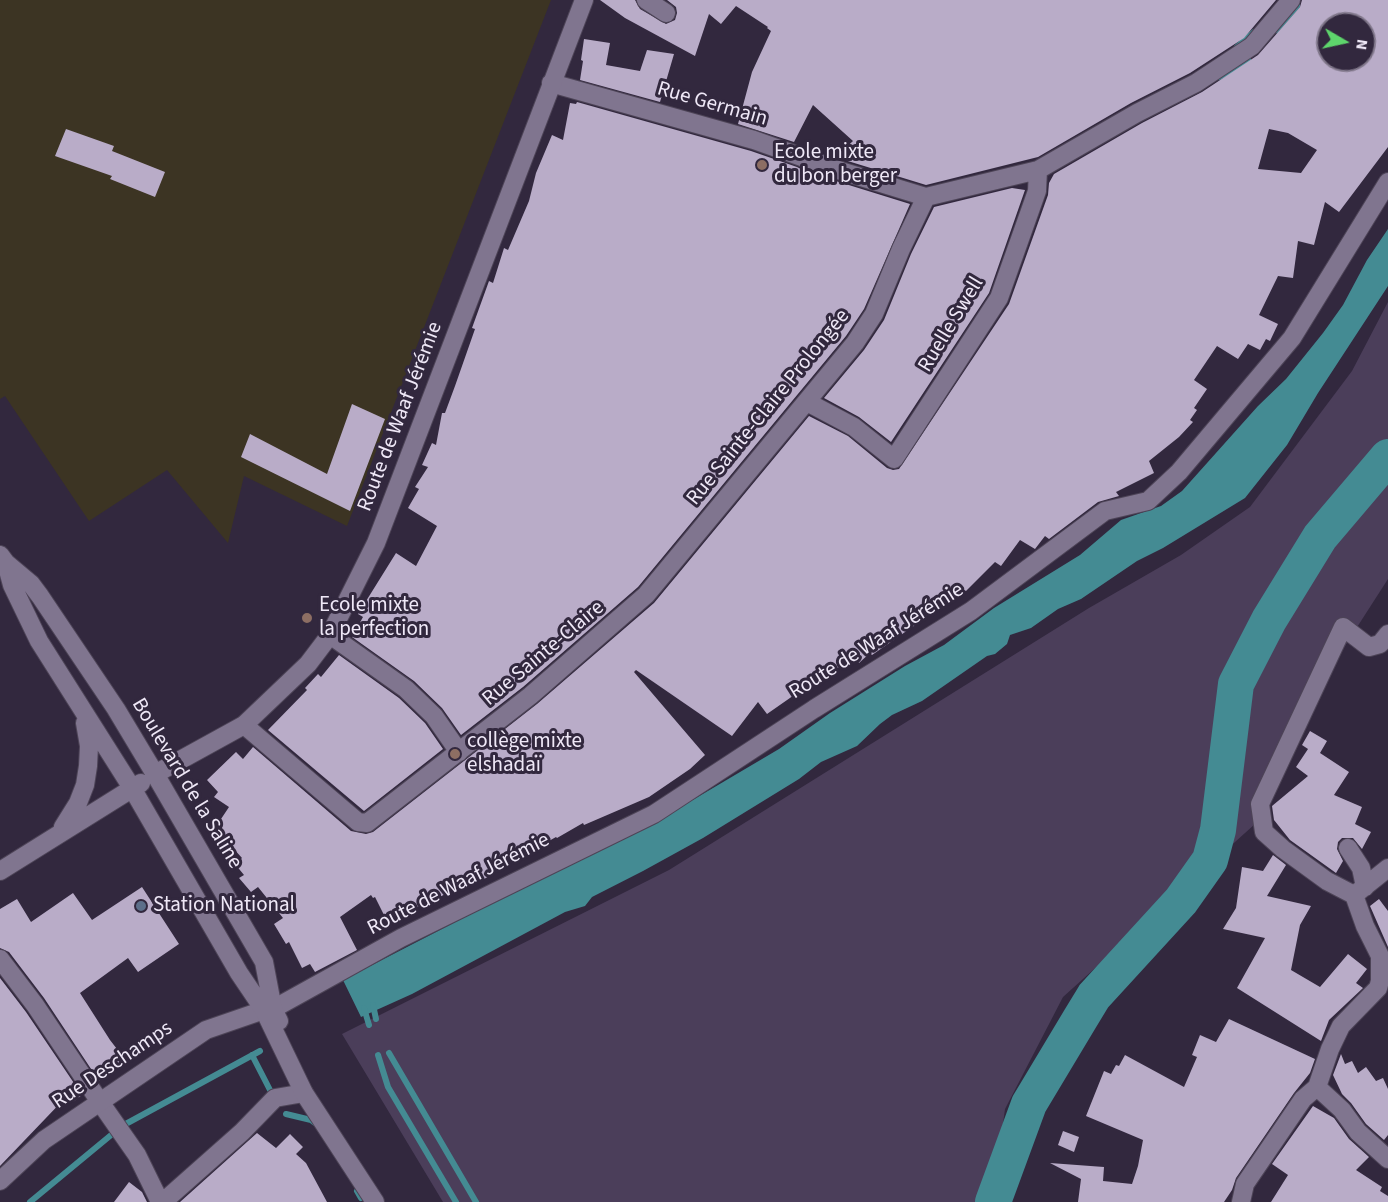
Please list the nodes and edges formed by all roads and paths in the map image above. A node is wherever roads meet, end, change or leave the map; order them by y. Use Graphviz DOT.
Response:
graph roads {
  1 [pos="584,0"];
  2 [pos="646,0"];
  3 [pos="1291,0"];
  4 [pos="666,13"];
  5 [pos="551,83"];
  6 [pos="1038,170"];
  7 [pos="1388,182"];
  8 [pos="926,197"];
  9 [pos="807,402"];
  10 [pos="3,559"];
  11 [pos="646,595"];
  12 [pos="1388,634"];
  13 [pos="330,635"];
  14 [pos="80,708"];
  15 [pos="244,725"];
  16 [pos="459,752"];
  17 [pos="155,774"];
  18 [pos="132,788"];
  19 [pos="56,835"];
  20 [pos="1348,848"];
  21 [pos="1388,868"];
  22 [pos="0,871"];
  23 [pos="1360,891"];
  24 [pos="0,958"];
  25 [pos="1384,980"];
  26 [pos="269,1010"];
  27 [pos="1317,1087"];
  28 [pos="304,1093"];
  29 [pos="100,1102"];
  30 [pos="1388,1159"];
  31 [pos="0,1181"];
  32 [pos="161,1202"];
  33 [pos="375,1202"];
  34 [pos="386,1202"];
  35 [pos="1241,1202"];
  1 -- 5 [label="street, Route de Waaf Jérémie"];
  2 -- 4 [label="street"];
  3 -- 6 [label="street"];
  5 -- 8 [label="street, Rue Germain"];
  5 -- 13 [label="street, Route de Waaf Jérémie"];
  6 -- 8 [label="street"];
  6 -- 9 [label="street, Ruelle Swell"];
  7 -- 26 [label="street, Route de Waaf Jérémie"];
  8 -- 9 [label="street, Rue Sainte-Claire Prolongée"];
  9 -- 11 [label="street, Rue Sainte-Claire Prolongée"];
  10 -- 14 [label="street, Boulevard de la Saline"];
  10 -- 17 [label="street, Boulevard de la Saline"];
  11 -- 16 [label="street, Rue Sainte-Claire"];
  12 -- 23 [label="street"];
  13 -- 15 [label="street, Route de Waaf Jérémie"];
  13 -- 16 [label="street"];
  14 -- 18 [label="street, Boulevard de la Saline"];
  14 -- 19 [label="street"];
  15 -- 16 [label="street, Rue Sainte-Claire"];
  15 -- 17 [label="street, Route de Waaf Jérémie"];
  17 -- 18 [label="street, Route de Waaf Jérémie"];
  17 -- 26 [label="street, Boulevard de la Saline"];
  18 -- 19 [label="street, Route de Waaf Jérémie"];
  18 -- 26 [label="street, Boulevard de la Saline"];
  19 -- 22 [label="street, Route de Waaf Jérémie"];
  20 -- 23 [label="street"];
  21 -- 23 [label="street"];
  23 -- 25 [label="street"];
  24 -- 29 [label="street"];
  25 -- 27 [label="street"];
  26 -- 28 [label="street, Boulevard de la Saline"];
  26 -- 29 [label="street, Rue Deschamps"];
  26 -- 34 [label="street, Boulevard de la Saline"];
  27 -- 30 [label="street"];
  27 -- 35 [label="street"];
  28 -- 32 [label="street"];
  28 -- 33 [label="street, Boulevard de la Saline"];
  29 -- 31 [label="street, Rue Deschamps"];
  29 -- 32 [label="street"];
}
